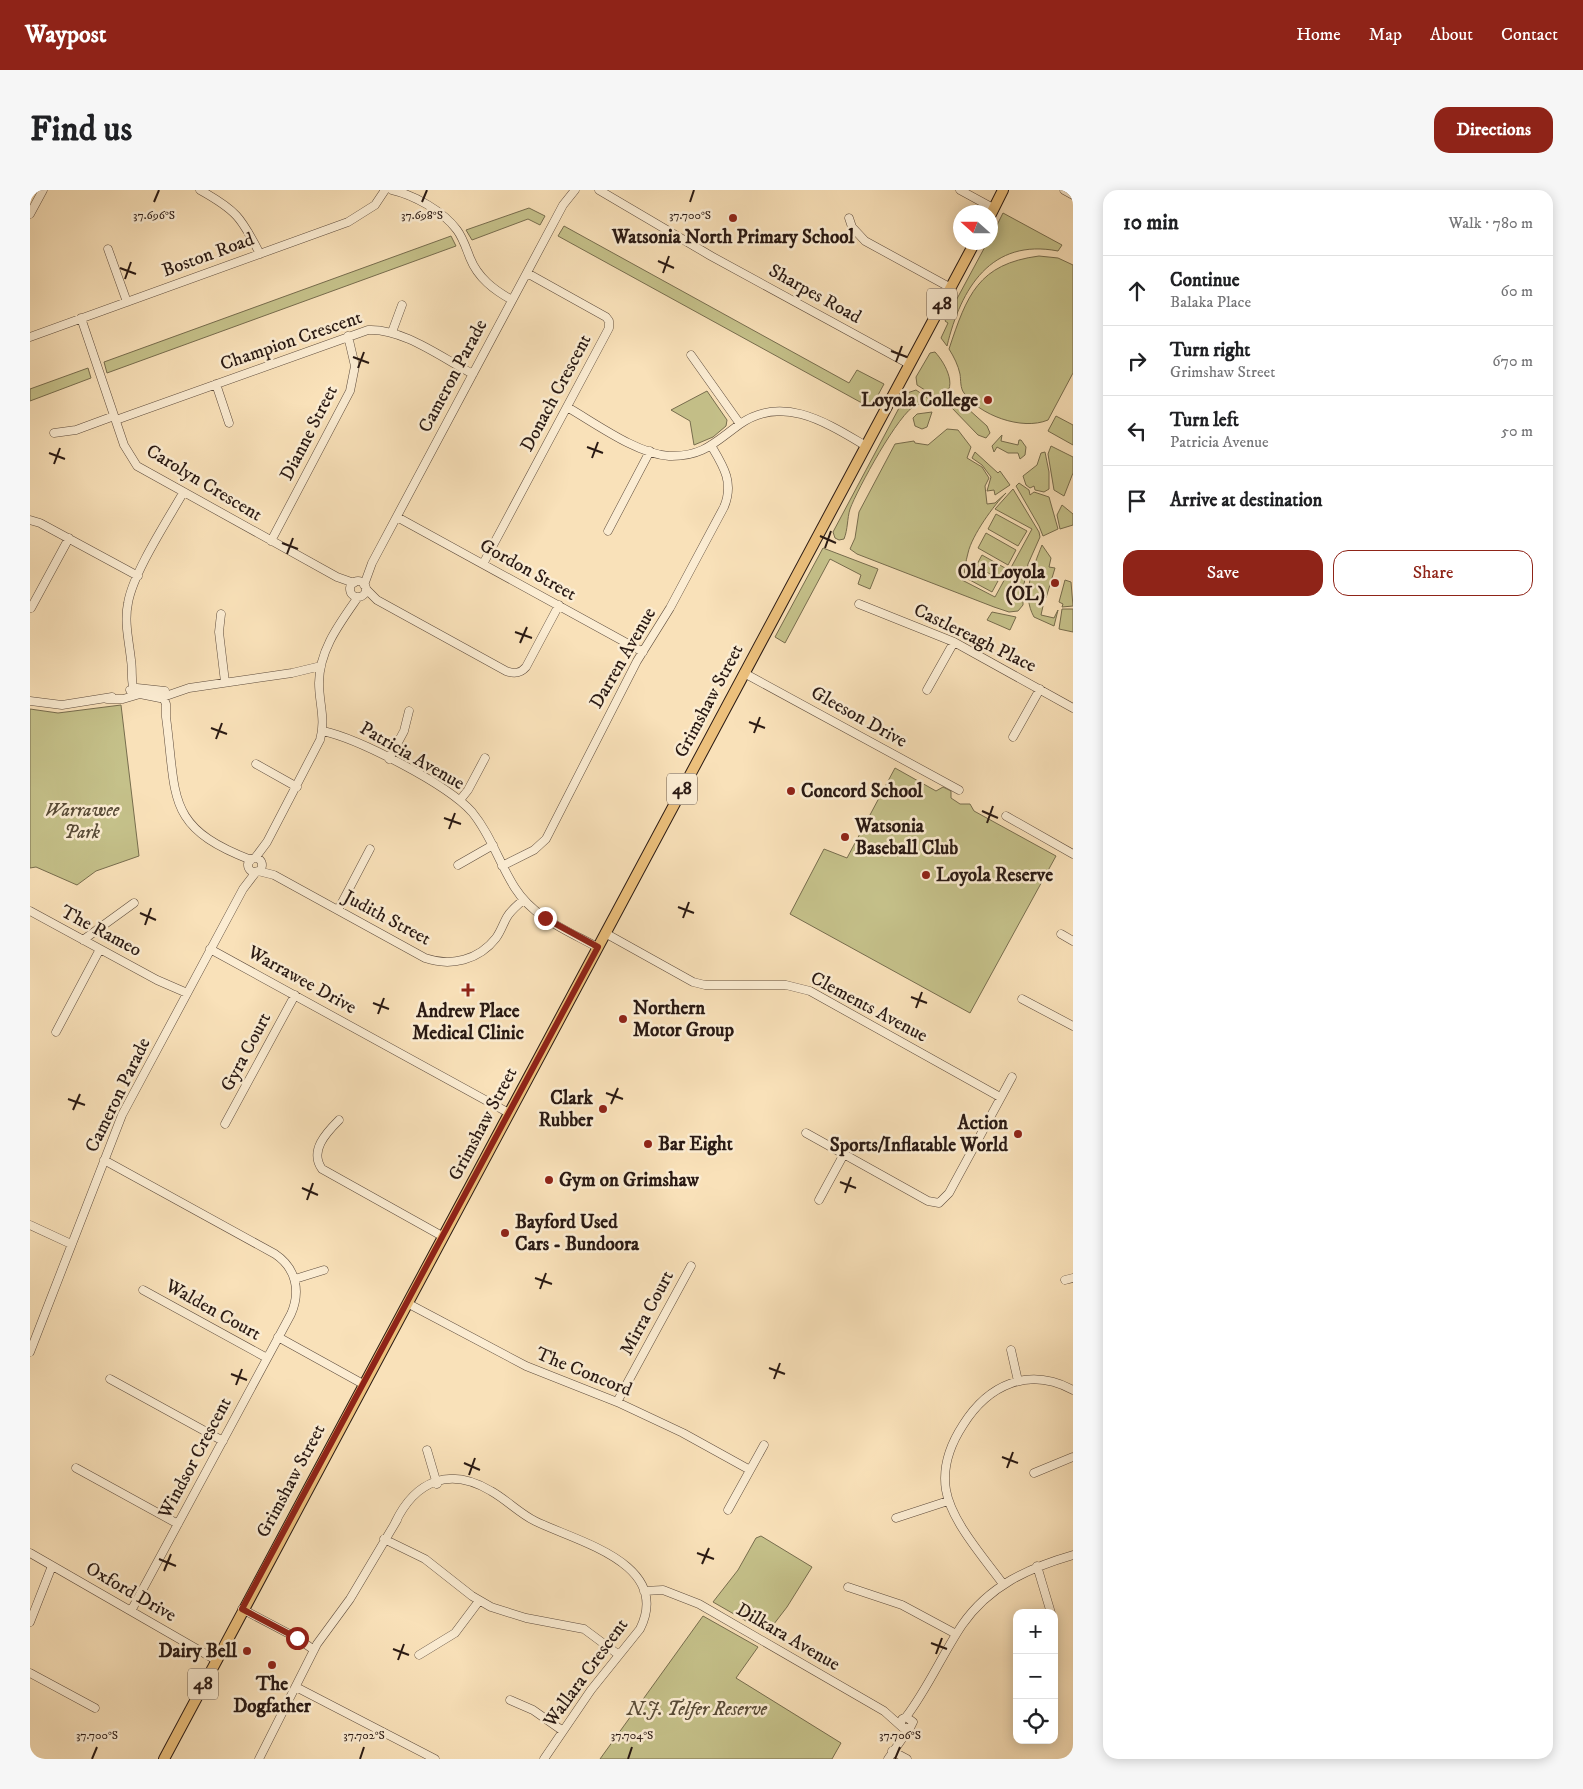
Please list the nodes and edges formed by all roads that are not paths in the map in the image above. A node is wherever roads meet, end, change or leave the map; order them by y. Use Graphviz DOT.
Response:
graph roads {
  1 [pos="43,190"];
  2 [pos="200,190"];
  3 [pos="380,190"];
  4 [pos="387,190"];
  5 [pos="568,190"];
  6 [pos="575,190"];
  7 [pos="960,190"];
  8 [pos="1003,190"];
  9 [pos="1064,190"];
  10 [pos="599,191"];
  11 [pos="404,192"];
  12 [pos="1073,195"];
  13 [pos="563,205"];
  14 [pos="983,205"];
  15 [pos="995,205"];
  16 [pos="32,206"];
  17 [pos="367,210"];
  18 [pos="849,218"];
  19 [pos="108,249"];
  20 [pos="971,250"];
  21 [pos="257,255"];
  22 [pos="527,273"];
  23 [pos="950,288"];
  24 [pos="514,298"];
  25 [pos="127,302"];
  26 [pos="402,305"];
  27 [pos="79,319"];
  28 [pos="392,332"];
  29 [pos="348,336"];
  30 [pos="30,337"];
  31 [pos="691,355"];
  32 [pos="909,364"];
  33 [pos="473,374"];
  34 [pos="216,384"];
  35 [pos="567,407"];
  36 [pos="115,418"];
  37 [pos="229,422"];
  38 [pos="740,424"];
  39 [pos="54,433"];
  40 [pos="712,446"];
  41 [pos="866,446"];
  42 [pos="650,451"];
  43 [pos="183,493"];
  44 [pos="397,517"];
  45 [pos="30,520"];
  46 [pos="608,531"];
  47 [pos="69,538"];
  48 [pos="271,541"];
  49 [pos="483,564"];
  50 [pos="138,576"];
  51 [pos="358,589"];
  52 [pos="859,604"];
  53 [pos="559,605"];
  54 [pos="30,608"];
  55 [pos="222,614"];
  56 [pos="954,642"];
  57 [pos="643,652"];
  58 [pos="321,666"];
  59 [pos="292,673"];
  60 [pos="744,673"];
  61 [pos="320,675"];
  62 [pos="225,682"];
  63 [pos="1040,689"];
  64 [pos="135,690"];
  65 [pos="928,690"];
  66 [pos="162,696"];
  67 [pos="30,701"];
  68 [pos="1073,708"];
  69 [pos="409,711"];
  70 [pos="323,731"];
  71 [pos="1013,737"];
  72 [pos="485,758"];
  73 [pos="389,759"];
  74 [pos="256,764"];
  75 [pos="297,786"];
  76 [pos="958,790"];
  77 [pos="460,800"];
  78 [pos="1006,816"];
  79 [pos="493,845"];
  80 [pos="370,849"];
  81 [pos="1072,852"];
  82 [pos="255,865"];
  83 [pos="458,865"];
  84 [pos="502,866"];
  85 [pos="523,900"];
  86 [pos="134,903"];
  87 [pos="338,910"];
  88 [pos="30,911"];
  89 [pos="605,933"];
  90 [pos="1061,934"];
  91 [pos="83,940"];
  92 [pos="1073,940"];
  93 [pos="598,947"];
  94 [pos="100,949"];
  95 [pos="210,949"];
  96 [pos="186,995"];
  97 [pos="295,995"];
  98 [pos="1022,999"];
  99 [pos="1073,1026"];
  100 [pos="56,1032"];
  101 [pos="1012,1078"];
  102 [pos="1000,1097"];
  103 [pos="509,1113"];
  104 [pos="339,1120"];
  105 [pos="225,1124"];
  106 [pos="806,1133"];
  107 [pos="844,1154"];
  108 [pos="104,1160"];
  109 [pos="819,1200"];
  110 [pos="30,1225"];
  111 [pos="442,1236"];
  112 [pos="72,1241"];
  113 [pos="691,1266"];
  114 [pos="324,1270"];
  115 [pos="295,1279"];
  116 [pos="143,1290"];
  117 [pos="407,1303"];
  118 [pos="278,1337"];
  119 [pos="1011,1350"];
  120 [pos="30,1352"];
  121 [pos="267,1358"];
  122 [pos="110,1379"];
  123 [pos="1018,1381"];
  124 [pos="363,1384"];
  125 [pos="1073,1390"];
  126 [pos="617,1402"];
  127 [pos="223,1441"];
  128 [pos="764,1445"];
  129 [pos="427,1450"];
  130 [pos="1073,1457"];
  131 [pos="76,1468"];
  132 [pos="750,1470"];
  133 [pos="1034,1473"];
  134 [pos="436,1483"];
  135 [pos="948,1501"];
  136 [pos="728,1510"];
  137 [pos="896,1518"];
  138 [pos="178,1524"];
  139 [pos="384,1539"];
  140 [pos="30,1554"];
  141 [pos="1073,1555"];
  142 [pos="52,1566"];
  143 [pos="1037,1566"];
  144 [pos="1003,1584"];
  145 [pos="848,1587"];
  146 [pos="645,1594"];
  147 [pos="479,1601"];
  148 [pos="242,1609"];
  149 [pos="1050,1609"];
  150 [pos="131,1611"];
  151 [pos="30,1622"];
  152 [pos="956,1634"];
  153 [pos="316,1647"];
  154 [pos="619,1655"];
  155 [pos="420,1656"];
  156 [pos="216,1660"];
  157 [pos="30,1673"];
  158 [pos="296,1687"];
  159 [pos="510,1700"];
  160 [pos="95,1708"];
  161 [pos="906,1722"];
  162 [pos="563,1730"];
  163 [pos="892,1751"];
  164 [pos="164,1759"];
  165 [pos="259,1759"];
  166 [pos="435,1759"];
  167 [pos="544,1759"];
  168 [pos="888,1759"];
  169 [pos="907,1759"];
  1 -- 16 [label="street"];
  2 -- 21 [label="street"];
  3 -- 17 [label="street, Boston Road"];
  4 -- 11 [label="street"];
  4 -- 17 [label="street, Boston Road"];
  5 -- 13 [label="street, Cameron Parade"];
  6 -- 13 [label="street, Cameron Parade"];
  7 -- 14 [label="street"];
  8 -- 15 [label="main road"];
  9 -- 12 [label="street"];
  10 -- 32 [label="street, Sharpes Road"];
  11 -- 24 [label="street"];
  13 -- 22 [label="street, Cameron Parade"];
  17 -- 21 [label="street, Boston Road"];
  18 -- 23 [label="street"];
  19 -- 25 [label="street"];
  20 -- 23 [label="main road, Grimshaw Street / 48"];
  21 -- 25 [label="street, Boston Road"];
  22 -- 24 [label="street, Cameron Parade"];
  22 -- 35 [label="street, Donach Crescent"];
  23 -- 32 [label="main road, Grimshaw Street / 48"];
  24 -- 33 [label="street, Cameron Parade"];
  25 -- 27 [label="street, Boston Road"];
  26 -- 28 [label="street"];
  27 -- 30 [label="street, Boston Road"];
  27 -- 36 [label="street, Carolyn Crescent"];
  28 -- 29 [label="street, Champion Crescent"];
  28 -- 33 [label="street, Champion Crescent"];
  29 -- 34 [label="street, Champion Crescent"];
  29 -- 48 [label="street, Dianne Street"];
  31 -- 38 [label="street"];
  32 -- 41 [label="main road, Grimshaw Street / 48"];
  33 -- 44 [label="street, Cameron Parade"];
  34 -- 36 [label="street, Champion Crescent"];
  34 -- 37 [label="street"];
  35 -- 42 [label="street"];
  35 -- 49 [label="street, Donach Crescent"];
  36 -- 39 [label="street, Champion Crescent"];
  36 -- 43 [label="street, Carolyn Crescent"];
  38 -- 40 [label="street"];
  38 -- 41 [label="street"];
  40 -- 42 [label="street"];
  40 -- 57 [label="street, Darren Avenue"];
  41 -- 60 [label="main road, Grimshaw Street / 48"];
  42 -- 46 [label="street"];
  43 -- 48 [label="street, Carolyn Crescent"];
  43 -- 50 [label="street"];
  44 -- 49 [label="street, Gordon Street"];
  44 -- 51 [label="street, Cameron Parade"];
  45 -- 47 [label="street"];
  47 -- 50 [label="street"];
  47 -- 54 [label="street"];
  48 -- 51 [label="street, Carolyn Crescent"];
  49 -- 53 [label="street, Gordon Street"];
  50 -- 64 [label="street"];
  51 -- 53 [label="street"];
  51 -- 58 [label="street, Cameron Parade"];
  52 -- 56 [label="street, Castlereagh Place"];
  53 -- 57 [label="street, Gordon Street"];
  55 -- 62 [label="street"];
  56 -- 63 [label="street, Castlereagh Place"];
  56 -- 65 [label="street"];
  57 -- 84 [label="street, Darren Avenue"];
  58 -- 59 [label="street"];
  58 -- 61 [label="street, Cameron Parade"];
  59 -- 61 [label="street"];
  59 -- 62 [label="street"];
  60 -- 76 [label="street, Gleeson Drive"];
  60 -- 89 [label="main road, Grimshaw Street / 48"];
  61 -- 70 [label="street, Cameron Parade"];
  62 -- 66 [label="street"];
  63 -- 68 [label="street, Castlereagh Place"];
  63 -- 71 [label="street"];
  64 -- 66 [label="street"];
  64 -- 67 [label="street"];
  66 -- 82 [label="street, Judith Street"];
  69 -- 73 [label="street"];
  70 -- 73 [label="street, Patricia Avenue"];
  70 -- 75 [label="street, Cameron Parade"];
  72 -- 77 [label="street"];
  73 -- 77 [label="street, Patricia Avenue"];
  74 -- 75 [label="street"];
  75 -- 82 [label="street, Cameron Parade"];
  77 -- 79 [label="street, Patricia Avenue"];
  78 -- 81 [label="street"];
  79 -- 83 [label="street"];
  79 -- 84 [label="street, Patricia Avenue"];
  80 -- 87 [label="street"];
  82 -- 87 [label="street, Judith Street"];
  82 -- 95 [label="street, Cameron Parade"];
  84 -- 85 [label="street, Patricia Avenue"];
  85 -- 87 [label="street, Judith Street"];
  85 -- 93 [label="street, Patricia Avenue"];
  86 -- 91 [label="street"];
  88 -- 91 [label="street, The Rameo"];
  89 -- 93 [label="main road, Grimshaw Street / 48"];
  89 -- 102 [label="street, Clements Avenue"];
  90 -- 92 [label="street"];
  91 -- 94 [label="street, The Rameo"];
  93 -- 103 [label="main road, Grimshaw Street / 48"];
  94 -- 96 [label="street, The Rameo"];
  94 -- 100 [label="street"];
  95 -- 96 [label="street, Cameron Parade"];
  95 -- 97 [label="street, Warrawee Drive"];
  96 -- 108 [label="street, Cameron Parade"];
  97 -- 103 [label="street, Warrawee Drive"];
  97 -- 105 [label="street, Gyra Court"];
  98 -- 99 [label="street"];
  101 -- 102 [label="street"];
  102 -- 107 [label="street"];
  103 -- 111 [label="main road, Grimshaw Street / 48"];
  104 -- 111 [label="street"];
  106 -- 107 [label="street"];
  107 -- 109 [label="street"];
  108 -- 112 [label="street, Cameron Parade"];
  108 -- 115 [label="street"];
  110 -- 112 [label="street"];
  111 -- 117 [label="main road, Grimshaw Street / 48"];
  112 -- 120 [label="street, Cameron Parade"];
  113 -- 126 [label="street, Mirra Court"];
  114 -- 115 [label="street"];
  115 -- 118 [label="street, Windsor Crescent"];
  116 -- 121 [label="street, Walden Court"];
  117 -- 124 [label="main road, Grimshaw Street / 48"];
  117 -- 126 [label="street, The Concord"];
  118 -- 121 [label="street, Windsor Crescent"];
  118 -- 124 [label="street"];
  119 -- 123 [label="street"];
  121 -- 127 [label="street, Windsor Crescent"];
  122 -- 127 [label="street"];
  123 -- 125 [label="street"];
  123 -- 135 [label="street"];
  124 -- 148 [label="main road, Grimshaw Street / 48"];
  126 -- 132 [label="street, The Concord"];
  127 -- 138 [label="street, Windsor Crescent"];
  128 -- 132 [label="street"];
  129 -- 134 [label="street"];
  130 -- 133 [label="street"];
  131 -- 138 [label="street"];
  132 -- 136 [label="street"];
  134 -- 139 [label="street"];
  134 -- 146 [label="street"];
  135 -- 137 [label="street"];
  135 -- 144 [label="street"];
  138 -- 150 [label="street, Windsor Crescent"];
  139 -- 147 [label="street"];
  139 -- 153 [label="street"];
  140 -- 142 [label="street, Oxford Drive"];
  141 -- 143 [label="street"];
  142 -- 150 [label="street, Oxford Drive"];
  142 -- 151 [label="street"];
  143 -- 144 [label="street"];
  143 -- 149 [label="street"];
  144 -- 152 [label="street"];
  145 -- 152 [label="street"];
  146 -- 154 [label="street, Wallara Crescent"];
  146 -- 161 [label="street, Dilkara Avenue"];
  147 -- 154 [label="street"];
  147 -- 155 [label="street"];
  148 -- 153 [label="street"];
  148 -- 156 [label="main road, Grimshaw Street / 48"];
  150 -- 156 [label="street, Oxford Drive"];
  152 -- 161 [label="street"];
  153 -- 158 [label="street"];
  154 -- 162 [label="street, Wallara Crescent"];
  156 -- 164 [label="main road, Grimshaw Street / 48"];
  157 -- 160 [label="street"];
  158 -- 165 [label="street"];
  158 -- 166 [label="street"];
  159 -- 162 [label="street"];
  161 -- 163 [label="street"];
  162 -- 167 [label="street, Wallara Crescent"];
  163 -- 168 [label="street"];
  163 -- 169 [label="street"];
}
